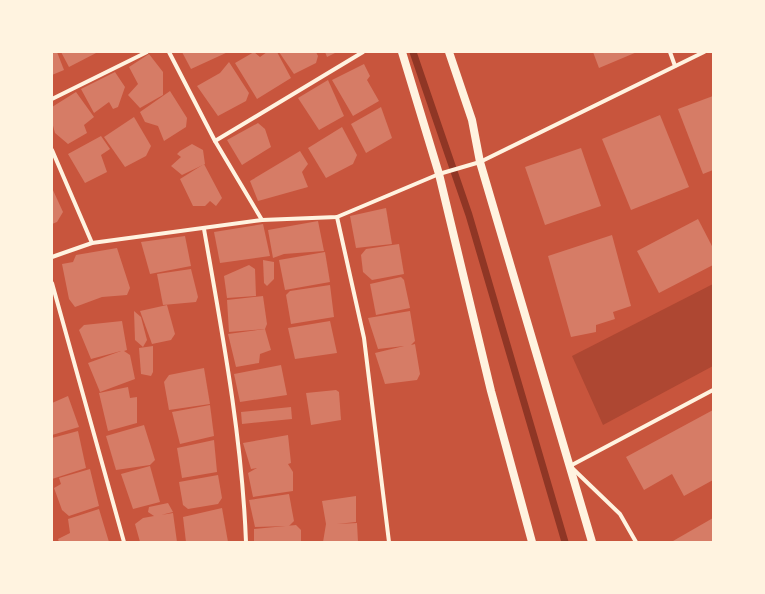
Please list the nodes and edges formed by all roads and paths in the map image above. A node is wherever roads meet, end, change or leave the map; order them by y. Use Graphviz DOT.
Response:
graph roads {
  1 [pos="147,52"];
  2 [pos="169,52"];
  3 [pos="363,52"];
  4 [pos="402,52"];
  5 [pos="449,52"];
  6 [pos="670,52"];
  7 [pos="704,52"];
  8 [pos="674,66"];
  9 [pos="52,99"];
  10 [pos="215,141"];
  11 [pos="52,150"];
  12 [pos="480,162"];
  13 [pos="439,174"];
  14 [pos="337,217"];
  15 [pos="262,220"];
  16 [pos="204,229"];
  17 [pos="92,243"];
  18 [pos="52,257"];
  19 [pos="52,283"];
  20 [pos="713,390"];
  21 [pos="570,466"];
  22 [pos="124,542"];
  23 [pos="246,542"];
  24 [pos="390,542"];
  25 [pos="532,542"];
  26 [pos="592,542"];
  27 [pos="636,542"];
  1 -- 9 [label="street"];
  2 -- 10 [label="street"];
  3 -- 10 [label="street"];
  4 -- 13 [label="main road"];
  5 -- 12 [label="main road"];
  6 -- 8 [label="street"];
  7 -- 8 [label="street"];
  8 -- 12 [label="street"];
  10 -- 15 [label="street"];
  11 -- 17 [label="street"];
  12 -- 13 [label="street"];
  12 -- 21 [label="main road"];
  13 -- 14 [label="street"];
  13 -- 25 [label="main road"];
  14 -- 15 [label="street"];
  14 -- 24 [label="street"];
  15 -- 16 [label="street"];
  16 -- 17 [label="street"];
  16 -- 23 [label="street"];
  17 -- 18 [label="street"];
  19 -- 22 [label="street"];
  20 -- 21 [label="street"];
  21 -- 26 [label="main road"];
  21 -- 27 [label="street"];
}
